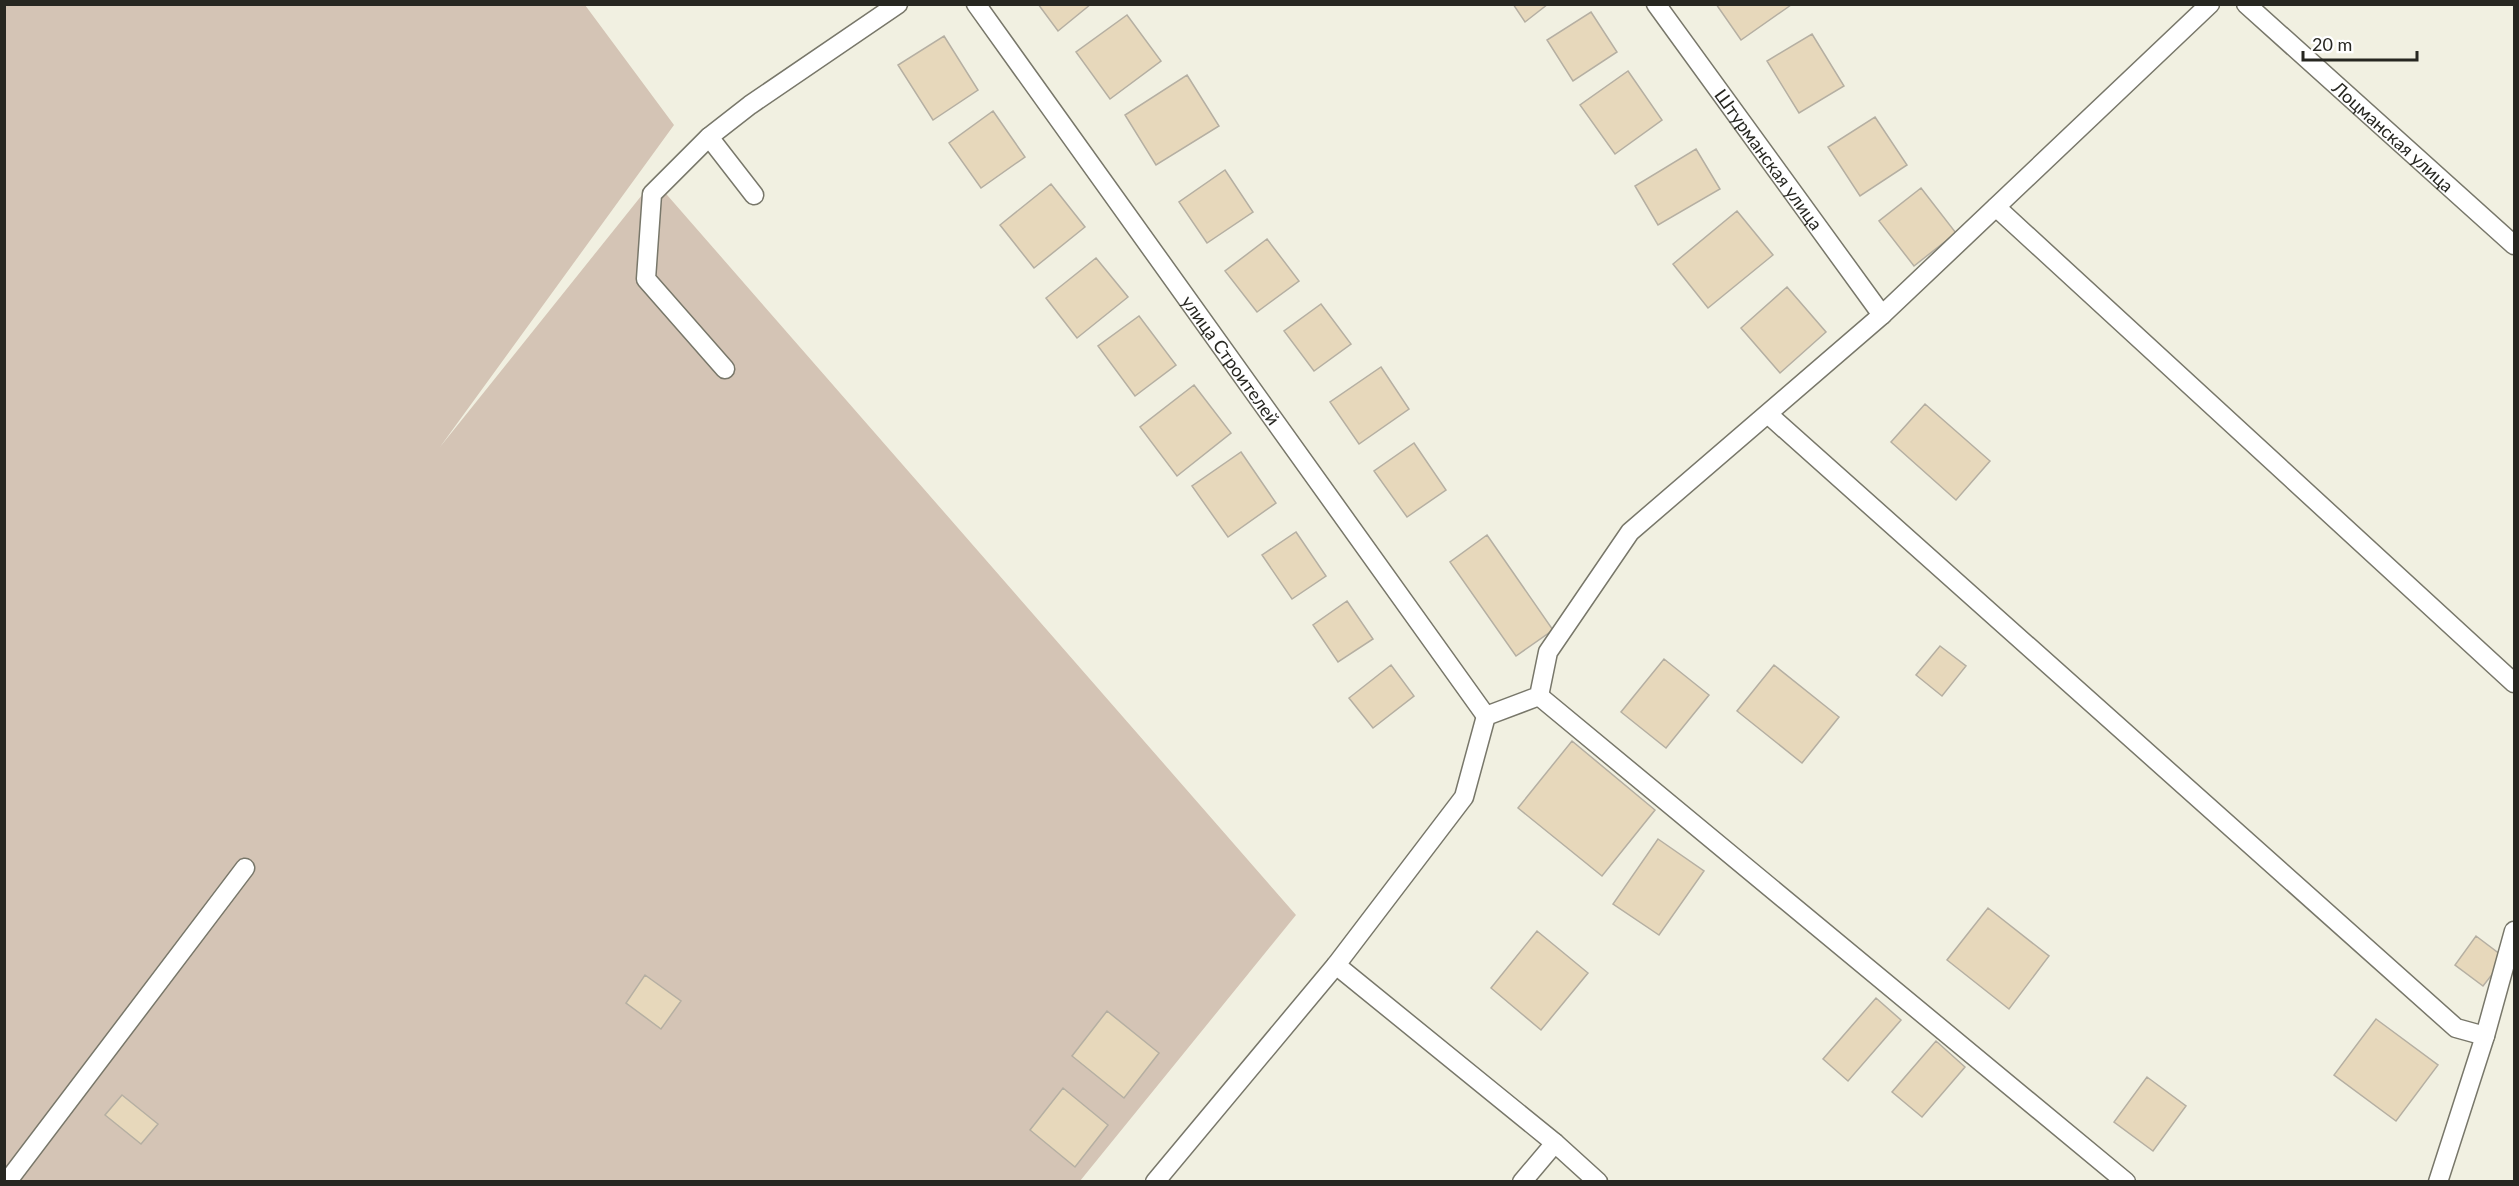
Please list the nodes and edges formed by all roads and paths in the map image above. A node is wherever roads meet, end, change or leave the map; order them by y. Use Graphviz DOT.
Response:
graph roads {
  1 [pos="898,4"];
  2 [pos="976,4"];
  3 [pos="1656,4"];
  4 [pos="2210,4"];
  5 [pos="2246,4"];
  6 [pos="709,137"];
  7 [pos="754,195"];
  8 [pos="1996,207"];
  9 [pos="2514,245"];
  10 [pos="1882,315"];
  11 [pos="725,369"];
  12 [pos="1769,415"];
  13 [pos="2514,683"];
  14 [pos="1539,696"];
  15 [pos="1486,716"];
  16 [pos="245,868"];
  17 [pos="2514,932"];
  18 [pos="1336,965"];
  19 [pos="2485,1036"];
  20 [pos="1555,1143"];
  21 [pos="7,1182"];
  22 [pos="1155,1182"];
  23 [pos="1522,1182"];
  24 [pos="1598,1182"];
  25 [pos="2126,1182"];
  26 [pos="2438,1182"];
  1 -- 6 [label="lane"];
  2 -- 15 [label="lane, улица Строителей"];
  3 -- 10 [label="lane, Штурманская улица"];
  4 -- 8 [label="lane"];
  5 -- 9 [label="lane, Лоцманская улица"];
  6 -- 7 [label="lane"];
  6 -- 11 [label="lane"];
  8 -- 10 [label="lane"];
  8 -- 13 [label="lane"];
  10 -- 12 [label="lane"];
  12 -- 14 [label="lane"];
  12 -- 19 [label="lane"];
  14 -- 15 [label="lane"];
  14 -- 25 [label="lane"];
  15 -- 18 [label="lane"];
  16 -- 21 [label="lane"];
  17 -- 19 [label="lane"];
  18 -- 20 [label="lane"];
  18 -- 22 [label="lane"];
  19 -- 26 [label="lane"];
  20 -- 23 [label="lane"];
  20 -- 24 [label="lane"];
}
